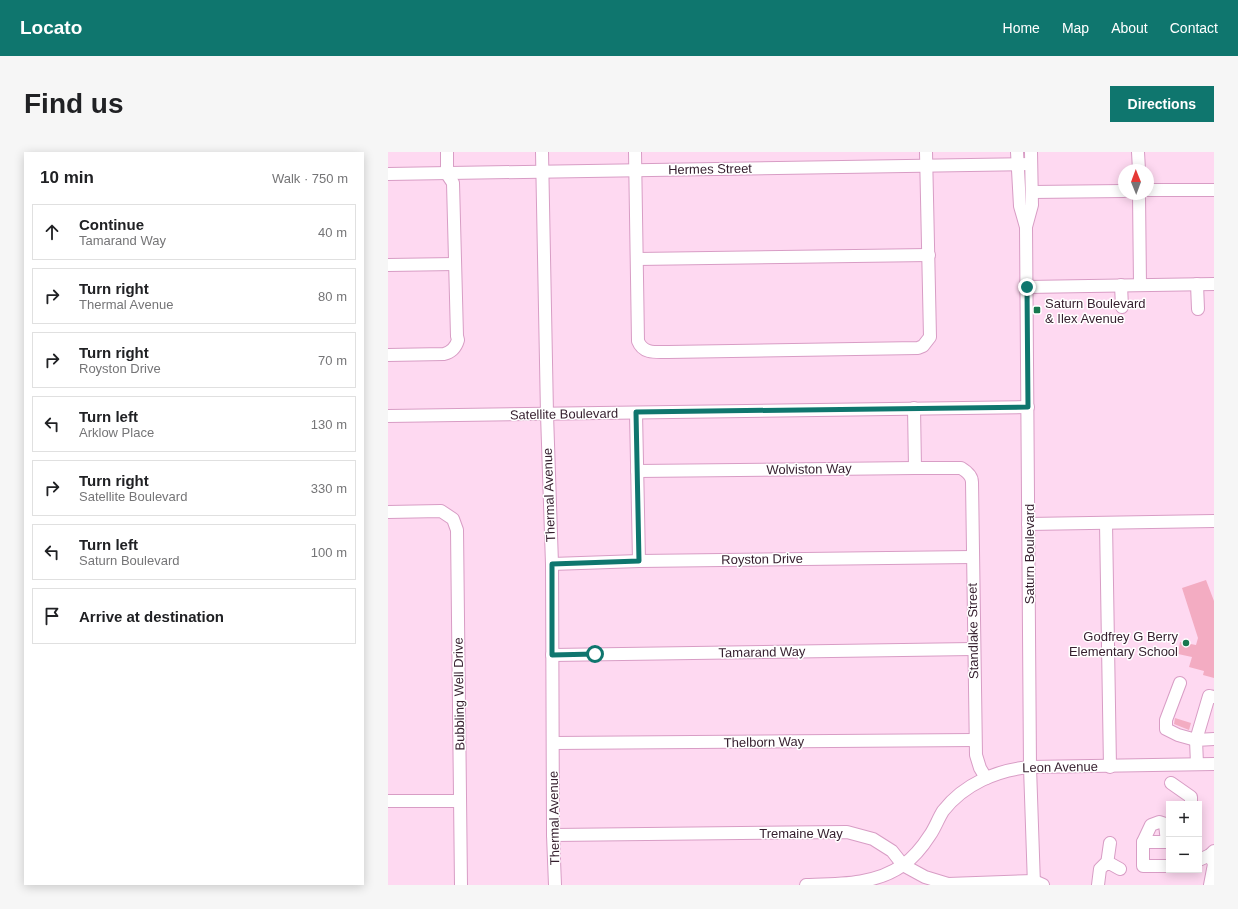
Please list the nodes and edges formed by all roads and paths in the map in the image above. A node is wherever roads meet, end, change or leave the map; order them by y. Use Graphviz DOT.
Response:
graph roads {
  1 [pos="446,152"];
  2 [pos="542,152"];
  3 [pos="635,152"];
  4 [pos="926,152"];
  5 [pos="1017,152"];
  6 [pos="1031,152"];
  7 [pos="1138,152"];
  8 [pos="1032,164"];
  9 [pos="1139,164"];
  10 [pos="926,165"];
  11 [pos="1018,165"];
  12 [pos="636,170"];
  13 [pos="543,172"];
  14 [pos="388,174"];
  15 [pos="447,174"];
  16 [pos="1154,190"];
  17 [pos="1214,190"];
  18 [pos="1118,191"];
  19 [pos="1032,192"];
  20 [pos="1139,200"];
  21 [pos="1026,226"];
  22 [pos="928,255"];
  23 [pos="637,259"];
  24 [pos="455,264"];
  25 [pos="388,265"];
  26 [pos="1197,284"];
  27 [pos="1214,284"];
  28 [pos="1122,285"];
  29 [pos="1140,285"];
  30 [pos="1027,287"];
  31 [pos="1122,307"];
  32 [pos="1198,309"];
  33 [pos="388,355"];
  34 [pos="1028,407"];
  35 [pos="914,408"];
  36 [pos="636,412"];
  37 [pos="546,414"];
  38 [pos="388,416"];
  39 [pos="915,468"];
  40 [pos="637,471"];
  41 [pos="972,482"];
  42 [pos="388,512"];
  43 [pos="1214,522"];
  44 [pos="1106,523"];
  45 [pos="1028,524"];
  46 [pos="972,556"];
  47 [pos="639,561"];
  48 [pos="552,564"];
  49 [pos="973,649"];
  50 [pos="552,655"];
  51 [pos="1180,683"];
  52 [pos="1214,697"];
  53 [pos="1214,739"];
  54 [pos="975,740"];
  55 [pos="1196,740"];
  56 [pos="553,743"];
  57 [pos="1197,764"];
  58 [pos="1214,764"];
  59 [pos="1030,767"];
  60 [pos="1110,767"];
  61 [pos="986,778"];
  62 [pos="1171,783"];
  63 [pos="388,801"];
  64 [pos="460,801"];
  65 [pos="1192,801"];
  66 [pos="553,835"];
  67 [pos="1167,837"];
  68 [pos="1143,842"];
  69 [pos="1166,842"];
  70 [pos="1110,843"];
  71 [pos="1208,856"];
  72 [pos="1107,864"];
  73 [pos="903,865"];
  74 [pos="1166,866"];
  75 [pos="1120,869"];
  76 [pos="1037,884"];
  77 [pos="461,885"];
  78 [pos="555,885"];
  79 [pos="806,885"];
  80 [pos="1098,885"];
  81 [pos="1210,885"];
  1 -- 15 [label="street"];
  2 -- 13 [label="street, Thermal Avenue"];
  3 -- 12 [label="street"];
  4 -- 10 [label="street"];
  5 -- 11 [label="street, Saturn Boulevard"];
  6 -- 8 [label="street, Saturn Boulevard"];
  7 -- 9 [label="street"];
  8 -- 11 [label="street, Hermes Street"];
  8 -- 19 [label="street, Saturn Boulevard"];
  10 -- 11 [label="street, Hermes Street"];
  10 -- 12 [label="street, Hermes Street"];
  10 -- 22 [label="street"];
  11 -- 21 [label="street, Saturn Boulevard"];
  12 -- 13 [label="street, Hermes Street"];
  12 -- 23 [label="street"];
  13 -- 15 [label="street, Hermes Street"];
  13 -- 37 [label="street, Thermal Avenue"];
  14 -- 15 [label="street, Hermes Street"];
  15 -- 24 [label="street"];
  16 -- 17 [label="street"];
  18 -- 19 [label="street"];
  19 -- 21 [label="street, Saturn Boulevard"];
  20 -- 29 [label="street"];
  21 -- 30 [label="street, Saturn Boulevard"];
  22 -- 23 [label="street"];
  22 -- 23 [label="street"];
  24 -- 25 [label="street"];
  24 -- 33 [label="street"];
  26 -- 27 [label="street"];
  26 -- 29 [label="street"];
  26 -- 32 [label="street"];
  28 -- 29 [label="street"];
  28 -- 30 [label="street"];
  28 -- 31 [label="street"];
  30 -- 34 [label="street, Saturn Boulevard"];
  34 -- 35 [label="street, Satellite Boulevard"];
  34 -- 45 [label="street, Saturn Boulevard"];
  35 -- 36 [label="street, Satellite Boulevard"];
  35 -- 39 [label="street"];
  36 -- 37 [label="street, Satellite Boulevard"];
  36 -- 40 [label="street"];
  37 -- 38 [label="street, Satellite Boulevard"];
  37 -- 48 [label="street, Thermal Avenue"];
  39 -- 40 [label="street, Wolviston Way"];
  39 -- 41 [label="street, Wolviston Way"];
  40 -- 47 [label="street"];
  41 -- 46 [label="street, Standlake Street"];
  42 -- 64 [label="street, Bubbling Well Drive"];
  43 -- 44 [label="street"];
  44 -- 45 [label="street"];
  44 -- 60 [label="street"];
  45 -- 59 [label="street, Saturn Boulevard"];
  46 -- 47 [label="street, Royston Drive"];
  46 -- 49 [label="street, Standlake Street"];
  47 -- 48 [label="street, Royston Drive"];
  48 -- 50 [label="street, Thermal Avenue"];
  49 -- 50 [label="street, Tamarand Way"];
  49 -- 54 [label="street, Standlake Street"];
  50 -- 56 [label="street, Thermal Avenue"];
  51 -- 55 [label="street"];
  52 -- 55 [label="street"];
  53 -- 55 [label="street"];
  54 -- 56 [label="street, Thelborn Way"];
  54 -- 61 [label="street, Standlake Street"];
  55 -- 57 [label="street"];
  56 -- 66 [label="street, Thermal Avenue"];
  57 -- 58 [label="street, Leon Avenue"];
  57 -- 60 [label="street, Leon Avenue"];
  59 -- 60 [label="street, Leon Avenue"];
  59 -- 61 [label="street, Leon Avenue"];
  59 -- 76 [label="street, Saturn Boulevard"];
  61 -- 73 [label="street, Leon Avenue"];
  62 -- 65 [label="street"];
  63 -- 64 [label="street"];
  64 -- 77 [label="street, Bubbling Well Drive"];
  66 -- 73 [label="street, Tremaine Way"];
  66 -- 78 [label="street, Thermal Avenue"];
  67 -- 68 [label="street"];
  68 -- 69 [label="street"];
  68 -- 74 [label="street"];
  70 -- 72 [label="street"];
  71 -- 81 [label="street"];
  72 -- 75 [label="street"];
  72 -- 80 [label="street"];
  73 -- 76 [label="street, Tremaine Way"];
  73 -- 79 [label="street, Leon Avenue"];
}
